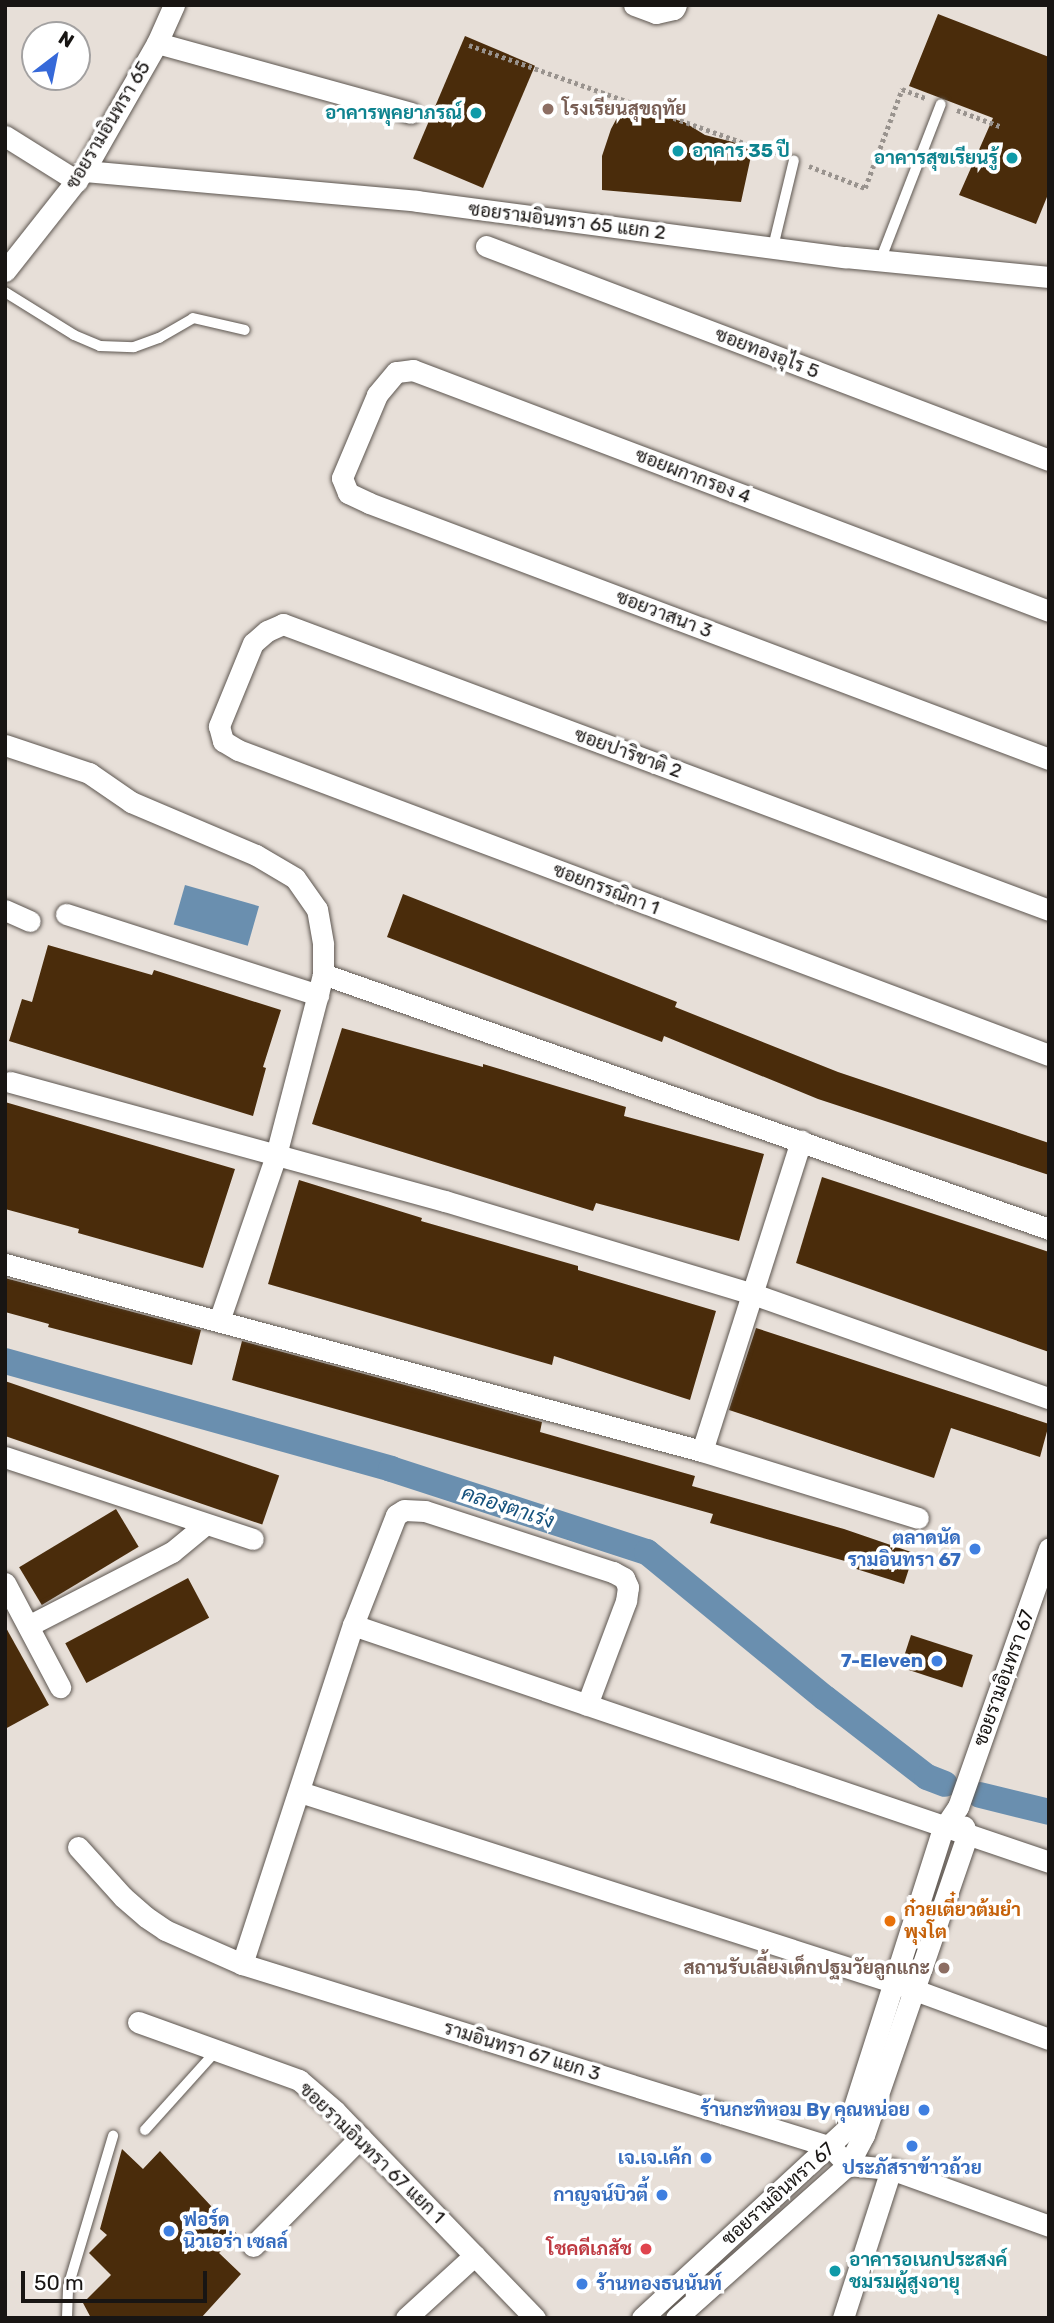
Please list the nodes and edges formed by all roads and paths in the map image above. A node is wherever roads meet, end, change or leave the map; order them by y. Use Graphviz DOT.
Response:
graph roads {
  1 [pos="174,5"];
  2 [pos="634,5"];
  3 [pos="676,5"];
  4 [pos="157,43"];
  5 [pos="469,45"];
  6 [pos="941,104"];
  7 [pos="411,113"];
  8 [pos="1002,127"];
  9 [pos="5,136"];
  10 [pos="794,160"];
  11 [pos="80,176"];
  12 [pos="486,246"];
  13 [pos="773,247"];
  14 [pos="880,261"];
  15 [pos="5,271"];
  16 [pos="1049,278"];
  17 [pos="5,292"];
  18 [pos="245,330"];
  19 [pos="363,425"];
  20 [pos="1049,460"];
  21 [pos="1049,611"];
  22 [pos="236,684"];
  23 [pos="5,744"];
  24 [pos="1049,759"];
  25 [pos="5,910"];
  26 [pos="1049,910"];
  27 [pos="66,914"];
  28 [pos="30,921"];
  29 [pos="320,984"];
  30 [pos="1049,1055"];
  31 [pos="10,1082"];
  32 [pos="801,1140"];
  33 [pos="276,1155"];
  34 [pos="1049,1229"];
  35 [pos="5,1264"];
  36 [pos="753,1294"];
  37 [pos="219,1321"];
  38 [pos="1049,1398"];
  39 [pos="702,1451"];
  40 [pos="5,1457"];
  41 [pos="918,1518"];
  42 [pos="206,1524"];
  43 [pos="253,1539"];
  44 [pos="1049,1549"];
  45 [pos="5,1583"];
  46 [pos="353,1625"];
  47 [pos="28,1626"];
  48 [pos="60,1687"];
  49 [pos="587,1705"];
  50 [pos="300,1792"];
  51 [pos="958,1807"];
  52 [pos="943,1829"];
  53 [pos="967,1836"];
  54 [pos="78,1847"];
  55 [pos="1049,1862"];
  56 [pos="242,1964"];
  57 [pos="902,1986"];
  58 [pos="138,2022"];
  59 [pos="1049,2039"];
  60 [pos="217,2050"];
  61 [pos="145,2130"];
  62 [pos="113,2136"];
  63 [pos="360,2137"];
  64 [pos="831,2147"];
  65 [pos="848,2165"];
  66 [pos="891,2169"];
  67 [pos="1049,2226"];
  68 [pos="253,2246"];
  69 [pos="475,2255"];
  70 [pos="67,2318"];
  71 [pos="406,2318"];
  72 [pos="535,2318"];
  73 [pos="642,2318"];
  74 [pos="676,2318"];
  75 [pos="843,2318"];
  1 -- 4 [label="street, ซอยรามอินทรา 65"];
  2 -- 3 [label="street"];
  4 -- 7 [label="street"];
  4 -- 11 [label="street, ซอยรามอินทรา 65"];
  5 -- 10 [label="path"];
  6 -- 8 [label="path"];
  6 -- 10 [label="path"];
  6 -- 14 [label="lane"];
  9 -- 11 [label="street"];
  10 -- 13 [label="lane"];
  11 -- 13 [label="street, ซอยรามอินทรา 65 แยก 2"];
  11 -- 15 [label="street, ซอยรามอินทรา 65"];
  12 -- 20 [label="street, ซอยทองอุไร 5"];
  13 -- 14 [label="street, ซอยรามอินทรา 65 แยก 2"];
  14 -- 16 [label="street, ซอยรามอินทรา 65 แยก 2"];
  17 -- 18 [label="lane"];
  19 -- 21 [label="street, ซอยผกากรอง 4"];
  19 -- 24 [label="street, ซอยวาสนา 3"];
  22 -- 26 [label="street, ซอยปาริชาติ 2"];
  22 -- 30 [label="street, ซอยกรรณิกา 1"];
  23 -- 29 [label="street"];
  25 -- 28 [label="street"];
  27 -- 29 [label="street"];
  29 -- 32 [label="street"];
  29 -- 33 [label="street"];
  31 -- 33 [label="street"];
  32 -- 34 [label="street"];
  32 -- 36 [label="street"];
  33 -- 36 [label="street"];
  33 -- 37 [label="street"];
  35 -- 37 [label="street"];
  36 -- 38 [label="street"];
  36 -- 39 [label="street"];
  37 -- 39 [label="street"];
  39 -- 41 [label="street"];
  40 -- 42 [label="street"];
  42 -- 43 [label="street"];
  42 -- 47 [label="street"];
  44 -- 51 [label="street, ซอยรามอินทรา 67"];
  45 -- 47 [label="street"];
  46 -- 49 [label="street"];
  46 -- 49 [label="street"];
  46 -- 50 [label="street"];
  47 -- 48 [label="street"];
  49 -- 52 [label="street"];
  50 -- 56 [label="street"];
  50 -- 57 [label="street"];
  51 -- 52 [label="street, ซอยรามอินทรา 67"];
  51 -- 53 [label="street"];
  52 -- 53 [label="street"];
  52 -- 57 [label="street, ซอยรามอินทรา 67"];
  53 -- 55 [label="street"];
  53 -- 57 [label="street, ซอยรามอินทรา 67"];
  54 -- 56 [label="street, รามอินทรา 67 แยก 3"];
  56 -- 64 [label="street, รามอินทรา 67 แยก 3"];
  57 -- 59 [label="street"];
  57 -- 64 [label="street, ซอยรามอินทรา 67"];
  57 -- 65 [label="street, ซอยรามอินทรา 67"];
  58 -- 60 [label="street, ซอยรามอินทรา 67 แยก 1"];
  60 -- 61 [label="lane"];
  60 -- 63 [label="street, ซอยรามอินทรา 67 แยก 1"];
  62 -- 70 [label="lane"];
  63 -- 68 [label="street"];
  63 -- 69 [label="street, ซอยรามอินทรา 67 แยก 1"];
  64 -- 65 [label="street, รามอินทรา 67 แยก 3"];
  64 -- 73 [label="street, ซอยรามอินทรา 67"];
  65 -- 66 [label="street"];
  65 -- 74 [label="street, ซอยรามอินทรา 67"];
  66 -- 67 [label="street"];
  66 -- 75 [label="street"];
  69 -- 71 [label="street"];
  69 -- 72 [label="street, ซอยรามอินทรา 67 แยก 1"];
}
